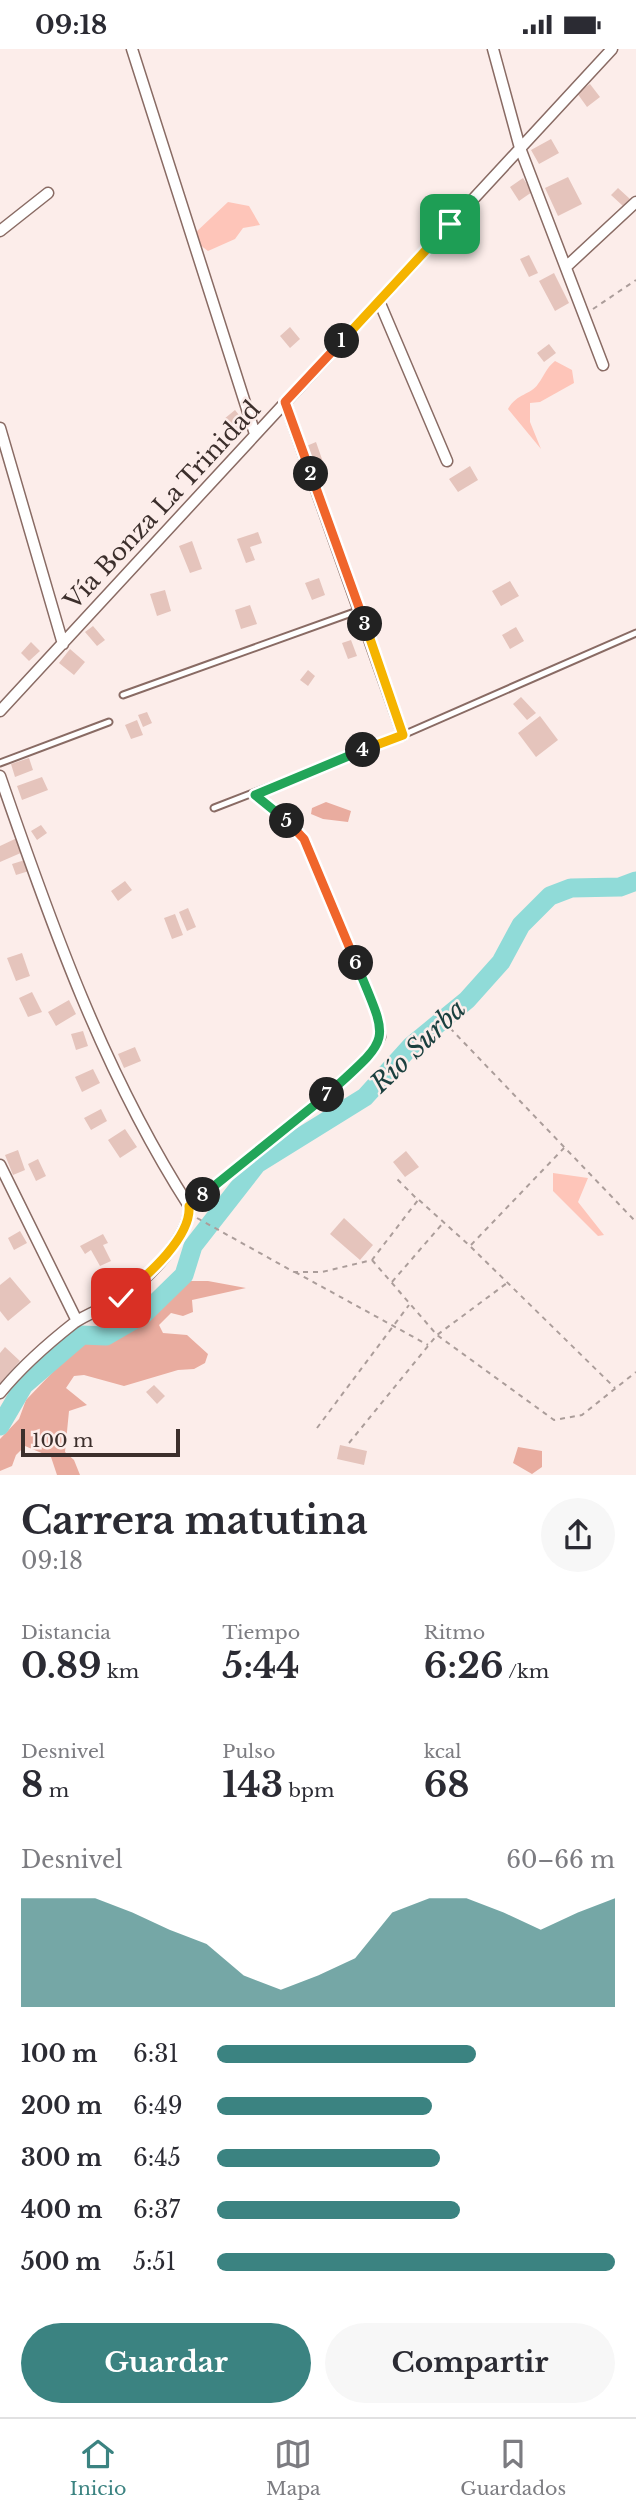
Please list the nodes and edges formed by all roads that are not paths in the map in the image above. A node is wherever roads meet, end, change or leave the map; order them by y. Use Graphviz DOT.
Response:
graph roads {
  1 [pos="132,49"];
  2 [pos="493,49"];
  3 [pos="612,49"];
  4 [pos="520,148"];
  5 [pos="48,193"];
  6 [pos="636,202"];
  7 [pos="0,231"];
  8 [pos="567,266"];
  9 [pos="379,301"];
  10 [pos="603,365"];
  11 [pos="285,402"];
  12 [pos="0,428"];
  13 [pos="255,434"];
  14 [pos="447,461"];
  15 [pos="360,610"];
  16 [pos="636,633"];
  17 [pos="64,644"];
  18 [pos="123,695"];
  19 [pos="0,711"];
  20 [pos="109,722"];
  21 [pos="403,735"];
  22 [pos="0,763"];
  23 [pos="0,776"];
  24 [pos="255,795"];
  25 [pos="214,808"];
  26 [pos="0,1165"];
  27 [pos="189,1210"];
  28 [pos="77,1321"];
  29 [pos="0,1393"];
  1 -- 13 [label="street"];
  2 -- 4 [label="street"];
  3 -- 4 [label="street, Vía Bonza La Trinidad"];
  4 -- 8 [label="street"];
  4 -- 9 [label="street, Vía Bonza La Trinidad"];
  5 -- 7 [label="street"];
  6 -- 8 [label="street"];
  8 -- 10 [label="street"];
  9 -- 11 [label="street, Vía Bonza La Trinidad"];
  9 -- 14 [label="street"];
  11 -- 13 [label="street, Vía Bonza La Trinidad"];
  11 -- 15 [label="street"];
  12 -- 17 [label="street"];
  13 -- 17 [label="street, Vía Bonza La Trinidad"];
  15 -- 18 [label="lane"];
  15 -- 21 [label="street"];
  16 -- 21 [label="lane"];
  17 -- 19 [label="street, Vía Bonza La Trinidad"];
  20 -- 22 [label="lane"];
  21 -- 24 [label="lane"];
  23 -- 27 [label="street"];
  24 -- 25 [label="lane"];
  24 -- 27 [label="lane"];
  26 -- 28 [label="street"];
  27 -- 28 [label="street"];
  28 -- 29 [label="street"];
}
